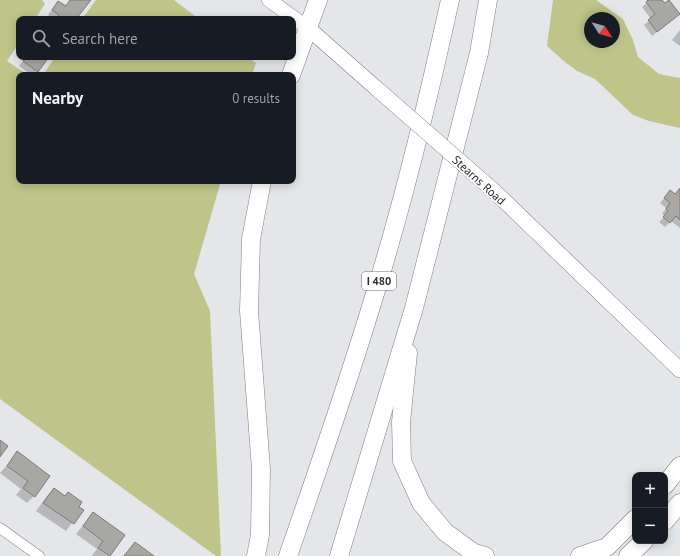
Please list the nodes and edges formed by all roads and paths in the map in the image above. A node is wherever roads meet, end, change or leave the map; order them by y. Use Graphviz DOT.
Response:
graph roads {
  1 [pos="269,0"];
  2 [pos="318,0"];
  3 [pos="450,0"];
  4 [pos="488,0"];
  5 [pos="291,16"];
  6 [pos="296,19"];
  7 [pos="308,28"];
  8 [pos="292,72"];
  9 [pos="261,184"];
  10 [pos="414,308"];
  11 [pos="680,370"];
  12 [pos="680,466"];
  13 [pos="668,481"];
  14 [pos="680,503"];
  15 [pos="668,517"];
  16 [pos="632,522"];
  17 [pos="0,528"];
  18 [pos="641,544"];
  19 [pos="38,556"];
  20 [pos="256,556"];
  21 [pos="288,556"];
  22 [pos="339,556"];
  23 [pos="485,556"];
  24 [pos="580,556"];
  25 [pos="628,556"];
  1 -- 5 [label="main road, Stearns Road"];
  2 -- 7 [label="highway"];
  3 -- 21 [label="highway, I 480"];
  4 -- 10 [label="highway"];
  6 -- 7 [label="main road, Stearns Road"];
  7 -- 8 [label="highway"];
  7 -- 11 [label="main road, Stearns Road, bridge"];
  9 -- 20 [label="highway"];
  10 -- 22 [label="highway"];
  10 -- 23 [label="highway"];
  12 -- 13 [label="highway"];
  14 -- 15 [label="highway"];
  16 -- 24 [label="highway"];
  17 -- 19 [label="street"];
  18 -- 25 [label="highway"];
}
